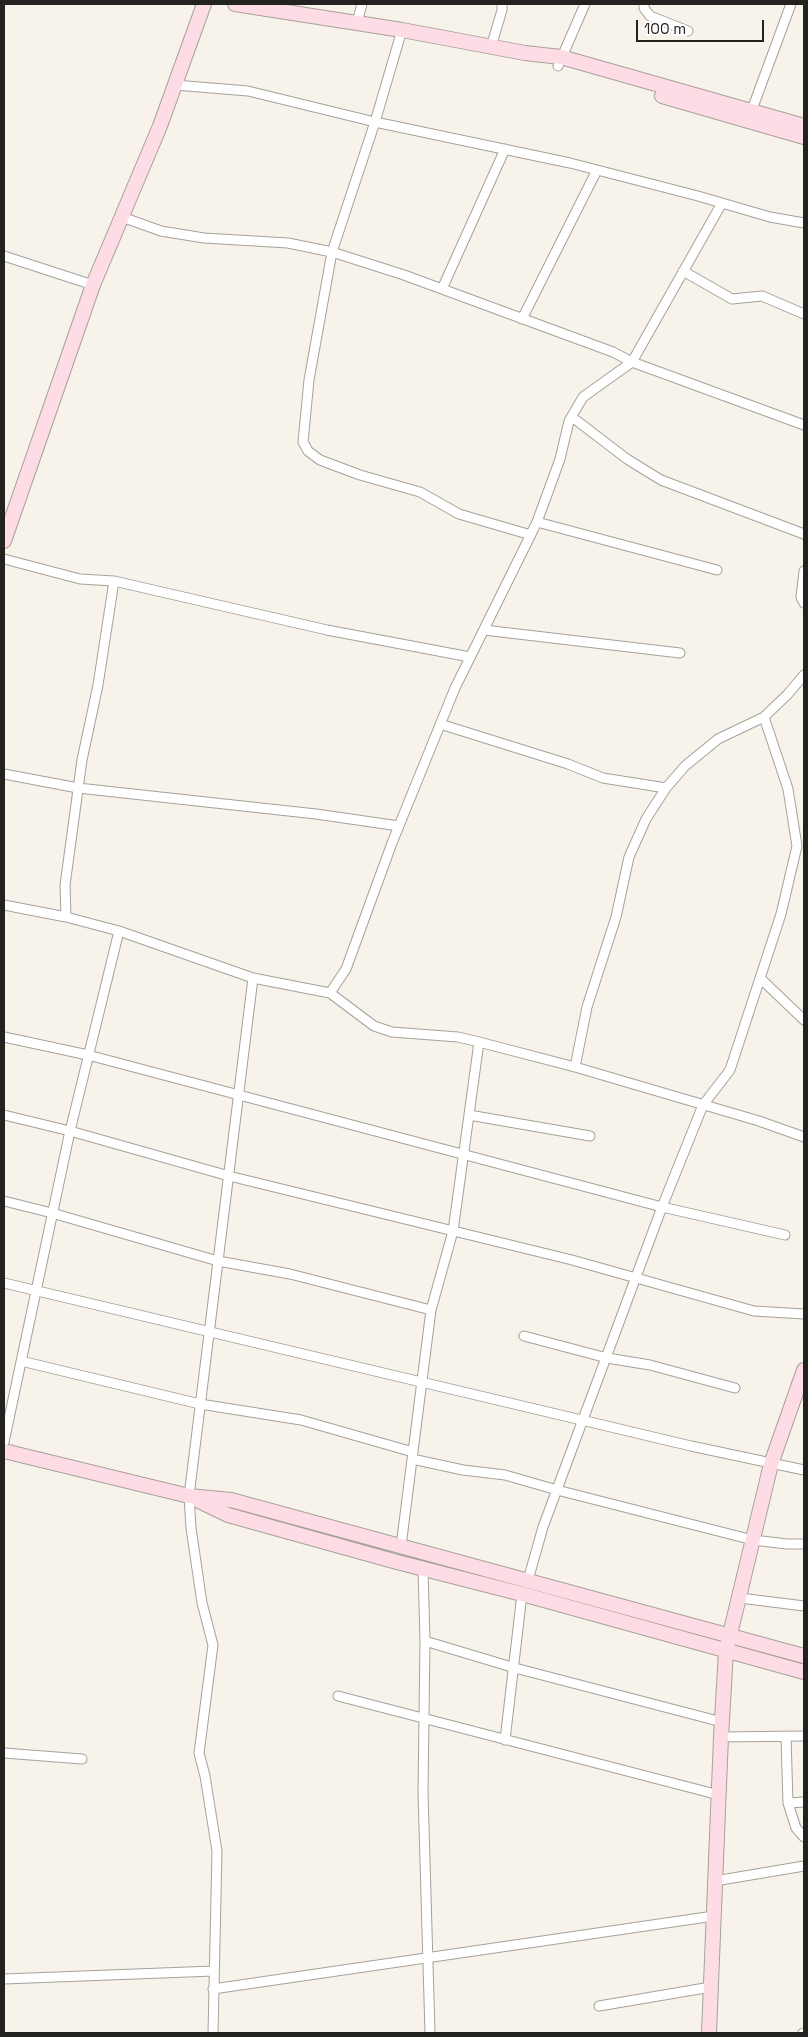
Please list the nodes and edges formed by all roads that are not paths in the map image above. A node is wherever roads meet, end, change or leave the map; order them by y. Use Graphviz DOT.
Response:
graph roads {
  1 [pos="204,4"];
  2 [pos="234,4"];
  3 [pos="362,4"];
  4 [pos="502,4"];
  5 [pos="585,4"];
  6 [pos="644,4"];
  7 [pos="791,4"];
  8 [pos="357,23"];
  9 [pos="402,30"];
  10 [pos="688,31"];
  11 [pos="491,47"];
  12 [pos="560,62"];
  13 [pos="175,85"];
  14 [pos="750,116"];
  15 [pos="375,122"];
  16 [pos="804,126"];
  17 [pos="804,136"];
  18 [pos="504,149"];
  19 [pos="597,170"];
  20 [pos="722,203"];
  21 [pos="122,217"];
  22 [pos="804,223"];
  23 [pos="332,252"];
  24 [pos="4,256"];
  25 [pos="683,272"];
  26 [pos="93,285"];
  27 [pos="442,289"];
  28 [pos="804,314"];
  29 [pos="522,319"];
  30 [pos="632,362"];
  31 [pos="572,417"];
  32 [pos="804,425"];
  33 [pos="537,522"];
  34 [pos="804,534"];
  35 [pos="531,535"];
  36 [pos="4,541"];
  37 [pos="4,559"];
  38 [pos="718,570"];
  39 [pos="804,571"];
  40 [pos="114,581"];
  41 [pos="804,603"];
  42 [pos="484,630"];
  43 [pos="680,653"];
  44 [pos="470,657"];
  45 [pos="804,675"];
  46 [pos="764,717"];
  47 [pos="440,724"];
  48 [pos="4,774"];
  49 [pos="78,788"];
  50 [pos="666,788"];
  51 [pos="399,826"];
  52 [pos="4,905"];
  53 [pos="66,917"];
  54 [pos="119,930"];
  55 [pos="253,978"];
  56 [pos="760,978"];
  57 [pos="330,993"];
  58 [pos="804,1020"];
  59 [pos="4,1037"];
  60 [pos="478,1042"];
  61 [pos="88,1055"];
  62 [pos="575,1067"];
  63 [pos="238,1096"];
  64 [pos="703,1105"];
  65 [pos="4,1115"];
  66 [pos="468,1115"];
  67 [pos="70,1130"];
  68 [pos="590,1136"];
  69 [pos="804,1137"];
  70 [pos="463,1153"];
  71 [pos="229,1176"];
  72 [pos="4,1201"];
  73 [pos="662,1207"];
  74 [pos="52,1213"];
  75 [pos="453,1231"];
  76 [pos="785,1234"];
  77 [pos="218,1261"];
  78 [pos="637,1279"];
  79 [pos="4,1283"];
  80 [pos="36,1291"];
  81 [pos="431,1310"];
  82 [pos="804,1314"];
  83 [pos="209,1331"];
  84 [pos="524,1336"];
  85 [pos="606,1358"];
  86 [pos="22,1361"];
  87 [pos="804,1370"];
  88 [pos="421,1382"];
  89 [pos="735,1388"];
  90 [pos="200,1404"];
  91 [pos="584,1419"];
  92 [pos="4,1442"];
  93 [pos="4,1451"];
  94 [pos="413,1456"];
  95 [pos="771,1464"];
  96 [pos="804,1470"];
  97 [pos="557,1490"];
  98 [pos="189,1496"];
  99 [pos="754,1540"];
  100 [pos="804,1544"];
  101 [pos="402,1546"];
  102 [pos="423,1569"];
  103 [pos="528,1580"];
  104 [pos="522,1594"];
  105 [pos="740,1598"];
  106 [pos="804,1606"];
  107 [pos="729,1636"];
  108 [pos="425,1641"];
  109 [pos="726,1651"];
  110 [pos="804,1656"];
  111 [pos="515,1668"];
  112 [pos="804,1672"];
  113 [pos="338,1696"];
  114 [pos="424,1719"];
  115 [pos="722,1722"];
  116 [pos="786,1736"];
  117 [pos="804,1736"];
  118 [pos="721,1737"];
  119 [pos="505,1740"];
  120 [pos="4,1753"];
  121 [pos="82,1759"];
  122 [pos="718,1795"];
  123 [pos="804,1802"];
  124 [pos="788,1803"];
  125 [pos="804,1837"];
  126 [pos="804,1866"];
  127 [pos="715,1881"];
  128 [pos="714,1916"];
  129 [pos="428,1959"];
  130 [pos="214,1971"];
  131 [pos="4,1979"];
  132 [pos="711,1987"];
  133 [pos="213,1989"];
  134 [pos="599,2006"];
  135 [pos="213,2033"];
  136 [pos="430,2033"];
  137 [pos="709,2033"];
  1 -- 13 [label="main road"];
  2 -- 8 [label="main road"];
  3 -- 8 [label="street"];
  4 -- 11 [label="street"];
  5 -- 12 [label="street"];
  6 -- 10 [label="street"];
  7 -- 14 [label="street"];
  8 -- 9 [label="main road"];
  9 -- 11 [label="main road"];
  9 -- 15 [label="street"];
  11 -- 12 [label="main road"];
  12 -- 14 [label="main road"];
  13 -- 15 [label="street"];
  13 -- 21 [label="main road"];
  14 -- 16 [label="main road"];
  14 -- 17 [label="main road"];
  15 -- 18 [label="street"];
  15 -- 23 [label="street"];
  18 -- 19 [label="street"];
  18 -- 27 [label="street"];
  19 -- 20 [label="street"];
  19 -- 29 [label="street"];
  20 -- 22 [label="street"];
  20 -- 25 [label="street"];
  21 -- 23 [label="street"];
  21 -- 26 [label="main road"];
  23 -- 27 [label="street"];
  23 -- 35 [label="street"];
  24 -- 26 [label="street"];
  25 -- 28 [label="street"];
  25 -- 30 [label="street"];
  26 -- 36 [label="main road"];
  27 -- 29 [label="street"];
  29 -- 30 [label="street"];
  30 -- 31 [label="street"];
  30 -- 32 [label="street"];
  31 -- 33 [label="street"];
  31 -- 34 [label="street"];
  33 -- 35 [label="street"];
  33 -- 38 [label="street"];
  35 -- 42 [label="street"];
  37 -- 40 [label="street"];
  39 -- 41 [label="street"];
  40 -- 44 [label="street"];
  40 -- 49 [label="street"];
  42 -- 43 [label="street"];
  42 -- 44 [label="street"];
  44 -- 47 [label="street"];
  45 -- 46 [label="street"];
  46 -- 50 [label="street"];
  46 -- 56 [label="street"];
  47 -- 50 [label="street"];
  47 -- 51 [label="street"];
  48 -- 49 [label="street"];
  49 -- 51 [label="street"];
  49 -- 53 [label="street"];
  50 -- 62 [label="street"];
  51 -- 57 [label="street"];
  52 -- 53 [label="street"];
  53 -- 54 [label="street"];
  54 -- 55 [label="street"];
  54 -- 61 [label="street"];
  55 -- 57 [label="street"];
  55 -- 63 [label="street"];
  56 -- 58 [label="street"];
  56 -- 64 [label="street"];
  57 -- 60 [label="street"];
  59 -- 61 [label="street"];
  60 -- 62 [label="street"];
  60 -- 66 [label="street"];
  61 -- 63 [label="street"];
  61 -- 67 [label="street"];
  62 -- 64 [label="street"];
  63 -- 70 [label="street"];
  63 -- 71 [label="street"];
  64 -- 69 [label="street"];
  64 -- 73 [label="street"];
  65 -- 67 [label="street"];
  66 -- 68 [label="street"];
  66 -- 70 [label="street"];
  67 -- 71 [label="street"];
  67 -- 74 [label="street"];
  70 -- 73 [label="street"];
  70 -- 75 [label="street"];
  71 -- 75 [label="street"];
  71 -- 77 [label="street"];
  72 -- 74 [label="street"];
  73 -- 76 [label="street"];
  73 -- 78 [label="street"];
  74 -- 77 [label="street"];
  74 -- 80 [label="street"];
  75 -- 78 [label="street"];
  75 -- 81 [label="street"];
  77 -- 81 [label="street"];
  77 -- 83 [label="street"];
  78 -- 82 [label="street"];
  78 -- 85 [label="street"];
  79 -- 80 [label="street"];
  80 -- 83 [label="street"];
  80 -- 86 [label="street"];
  81 -- 88 [label="street"];
  83 -- 88 [label="street"];
  83 -- 90 [label="street"];
  84 -- 85 [label="street"];
  85 -- 89 [label="street"];
  85 -- 91 [label="street"];
  86 -- 90 [label="street"];
  86 -- 92 [label="street"];
  87 -- 95 [label="main road"];
  88 -- 91 [label="street"];
  88 -- 94 [label="street"];
  90 -- 94 [label="street"];
  90 -- 98 [label="street"];
  91 -- 95 [label="street"];
  91 -- 97 [label="street"];
  93 -- 98 [label="main road"];
  94 -- 97 [label="street"];
  94 -- 101 [label="street"];
  95 -- 96 [label="street"];
  95 -- 99 [label="main road"];
  97 -- 99 [label="street"];
  97 -- 103 [label="street"];
  98 -- 101 [label="main road"];
  98 -- 102 [label="main road"];
  98 -- 130 [label="street"];
  99 -- 100 [label="street"];
  99 -- 105 [label="main road"];
  101 -- 103 [label="main road"];
  102 -- 104 [label="main road"];
  102 -- 108 [label="street"];
  103 -- 107 [label="main road"];
  104 -- 109 [label="main road"];
  104 -- 111 [label="street"];
  105 -- 106 [label="street"];
  105 -- 107 [label="main road"];
  107 -- 109 [label="main road"];
  107 -- 110 [label="main road"];
  108 -- 111 [label="street"];
  108 -- 114 [label="street"];
  109 -- 112 [label="main road"];
  109 -- 115 [label="main road"];
  111 -- 115 [label="street"];
  111 -- 119 [label="street"];
  113 -- 114 [label="street"];
  114 -- 119 [label="street"];
  114 -- 129 [label="street"];
  115 -- 118 [label="main road"];
  116 -- 117 [label="street"];
  116 -- 118 [label="street"];
  116 -- 124 [label="street"];
  118 -- 122 [label="main road"];
  119 -- 122 [label="street"];
  120 -- 121 [label="street"];
  122 -- 127 [label="main road"];
  123 -- 124 [label="street"];
  124 -- 125 [label="street"];
  126 -- 127 [label="street"];
  127 -- 128 [label="main road"];
  128 -- 129 [label="street"];
  128 -- 132 [label="main road"];
  129 -- 133 [label="street"];
  129 -- 136 [label="street"];
  130 -- 131 [label="street"];
  130 -- 133 [label="street"];
  132 -- 134 [label="street"];
  132 -- 137 [label="main road"];
  133 -- 135 [label="street"];
}
